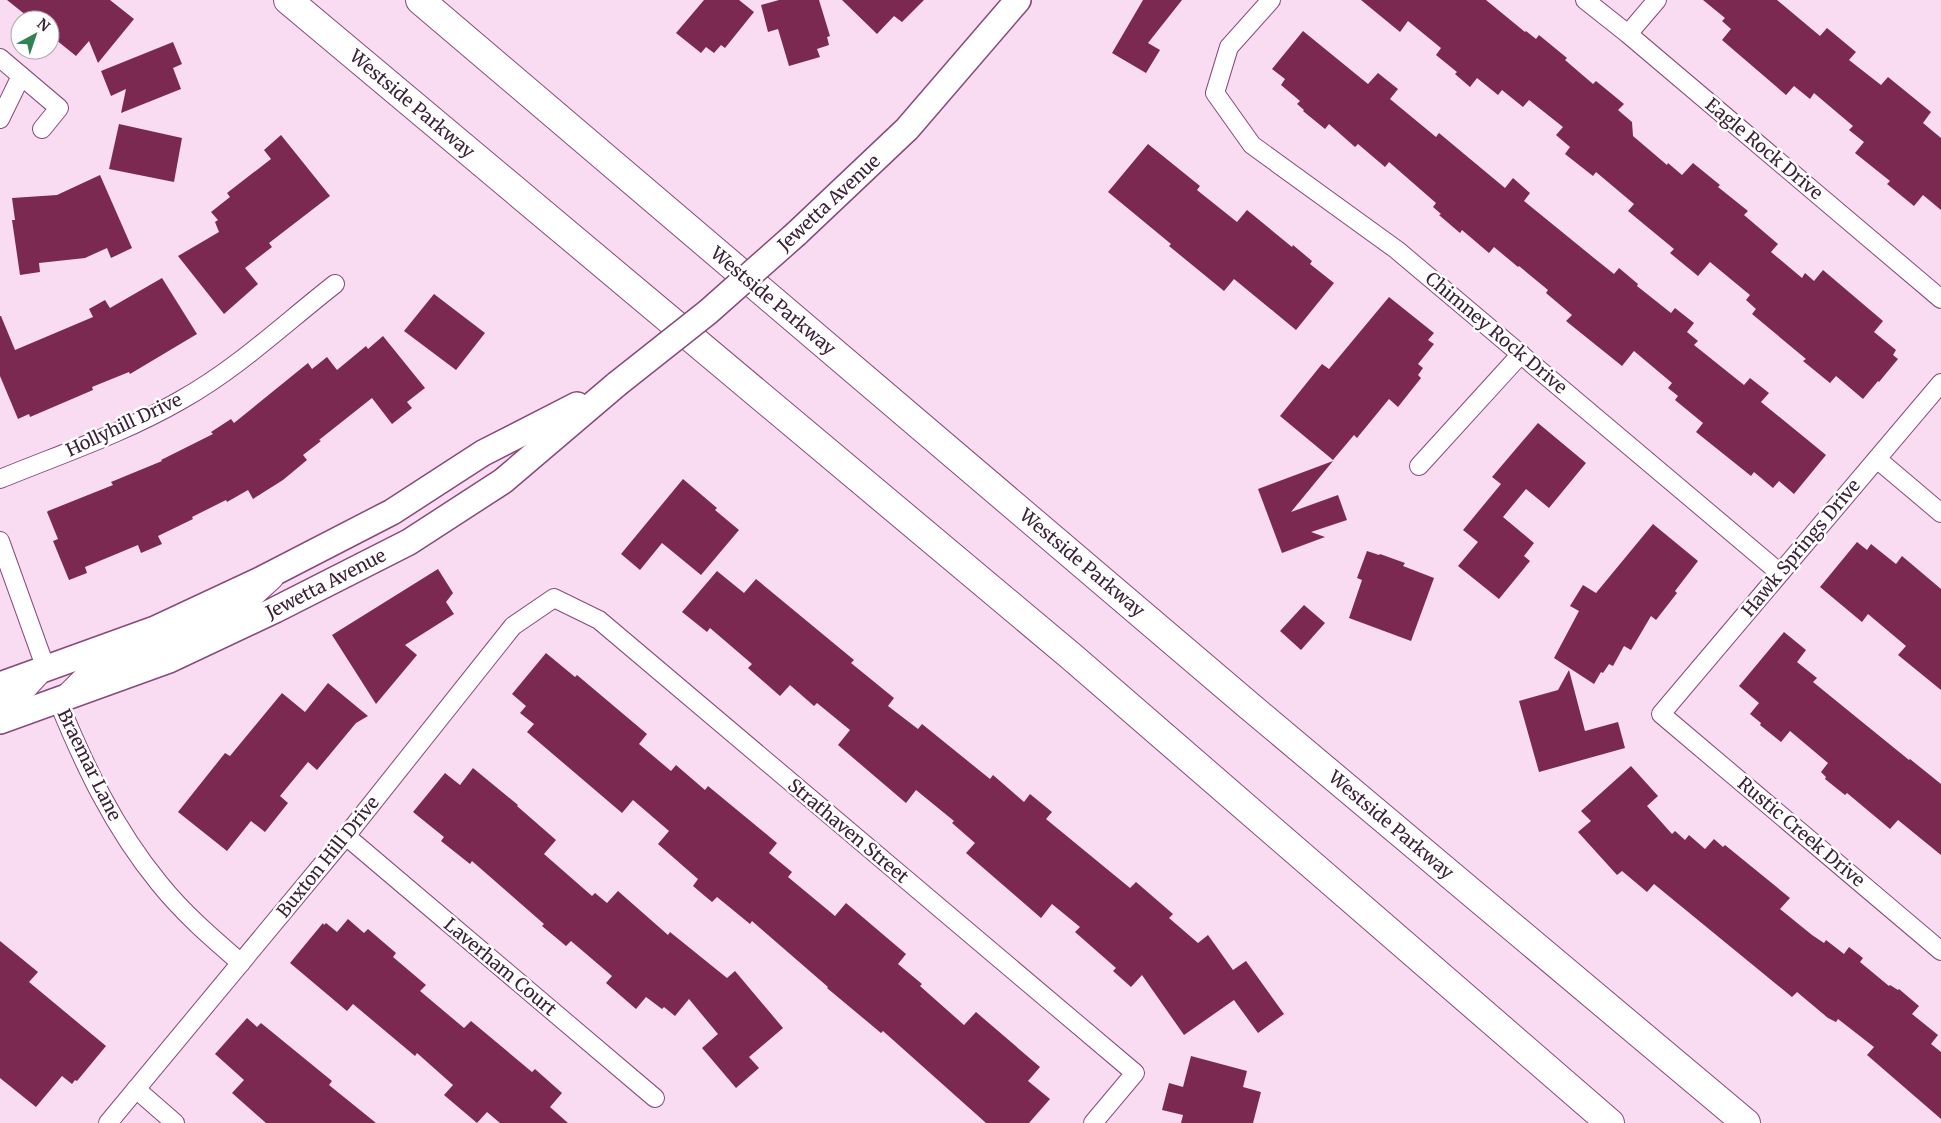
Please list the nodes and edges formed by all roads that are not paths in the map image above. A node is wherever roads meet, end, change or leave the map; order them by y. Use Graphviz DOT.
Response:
graph roads {
  1 [pos="288,0"];
  2 [pos="420,0"];
  3 [pos="1271,0"];
  4 [pos="1586,0"];
  5 [pos="1657,0"];
  6 [pos="1016,1"];
  7 [pos="1628,34"];
  8 [pos="0,58"];
  9 [pos="21,76"];
  10 [pos="0,119"];
  11 [pos="42,128"];
  12 [pos="335,284"];
  13 [pos="1941,299"];
  14 [pos="1522,354"];
  15 [pos="1941,383"];
  16 [pos="617,384"];
  17 [pos="1877,459"];
  18 [pos="1419,466"];
  19 [pos="0,479"];
  20 [pos="1941,512"];
  21 [pos="0,541"];
  22 [pos="288,566"];
  23 [pos="1780,573"];
  24 [pos="554,598"];
  25 [pos="46,669"];
  26 [pos="0,685"];
  27 [pos="0,700"];
  28 [pos="58,701"];
  29 [pos="1661,714"];
  30 [pos="0,721"];
  31 [pos="346,836"];
  32 [pos="1941,951"];
  33 [pos="241,963"];
  34 [pos="136,1089"];
  35 [pos="655,1098"];
  36 [pos="108,1123"];
  37 [pos="175,1123"];
  38 [pos="1093,1123"];
  39 [pos="1610,1123"];
  40 [pos="1746,1123"];
  1 -- 39 [label="highway, Westside Parkway"];
  2 -- 40 [label="highway, Westside Parkway"];
  3 -- 14 [label="street, Chimney Rock Drive"];
  4 -- 7 [label="street, Eagle Rock Drive"];
  5 -- 7 [label="street"];
  6 -- 16 [label="street, Jewetta Avenue, bridge"];
  7 -- 13 [label="street, Eagle Rock Drive"];
  8 -- 9 [label="street"];
  9 -- 10 [label="street"];
  9 -- 11 [label="street"];
  12 -- 19 [label="street, Hollyhill Drive"];
  14 -- 18 [label="street"];
  14 -- 23 [label="street, Chimney Rock Drive"];
  15 -- 17 [label="street, Hawk Springs Drive"];
  16 -- 22 [label="street, Jewetta Avenue"];
  16 -- 28 [label="street, Jewetta Avenue"];
  17 -- 20 [label="street"];
  17 -- 23 [label="street, Hawk Springs Drive"];
  21 -- 25 [label="street"];
  22 -- 25 [label="street, Jewetta Avenue"];
  22 -- 28 [label="street"];
  23 -- 29 [label="street, Hawk Springs Drive"];
  24 -- 31 [label="street, Buxton Hill Drive"];
  24 -- 38 [label="street, Strathaven Street"];
  25 -- 26 [label="street, Jewetta Avenue"];
  25 -- 27 [label="street"];
  28 -- 30 [label="street, Jewetta Avenue"];
  28 -- 33 [label="street, Braemar Lane"];
  29 -- 32 [label="street, Rustic Creek Drive"];
  31 -- 33 [label="street, Buxton Hill Drive"];
  31 -- 35 [label="street, Laverham Court"];
  33 -- 34 [label="street, Buxton Hill Drive"];
  34 -- 36 [label="street, Buxton Hill Drive"];
  34 -- 37 [label="street"];
}
